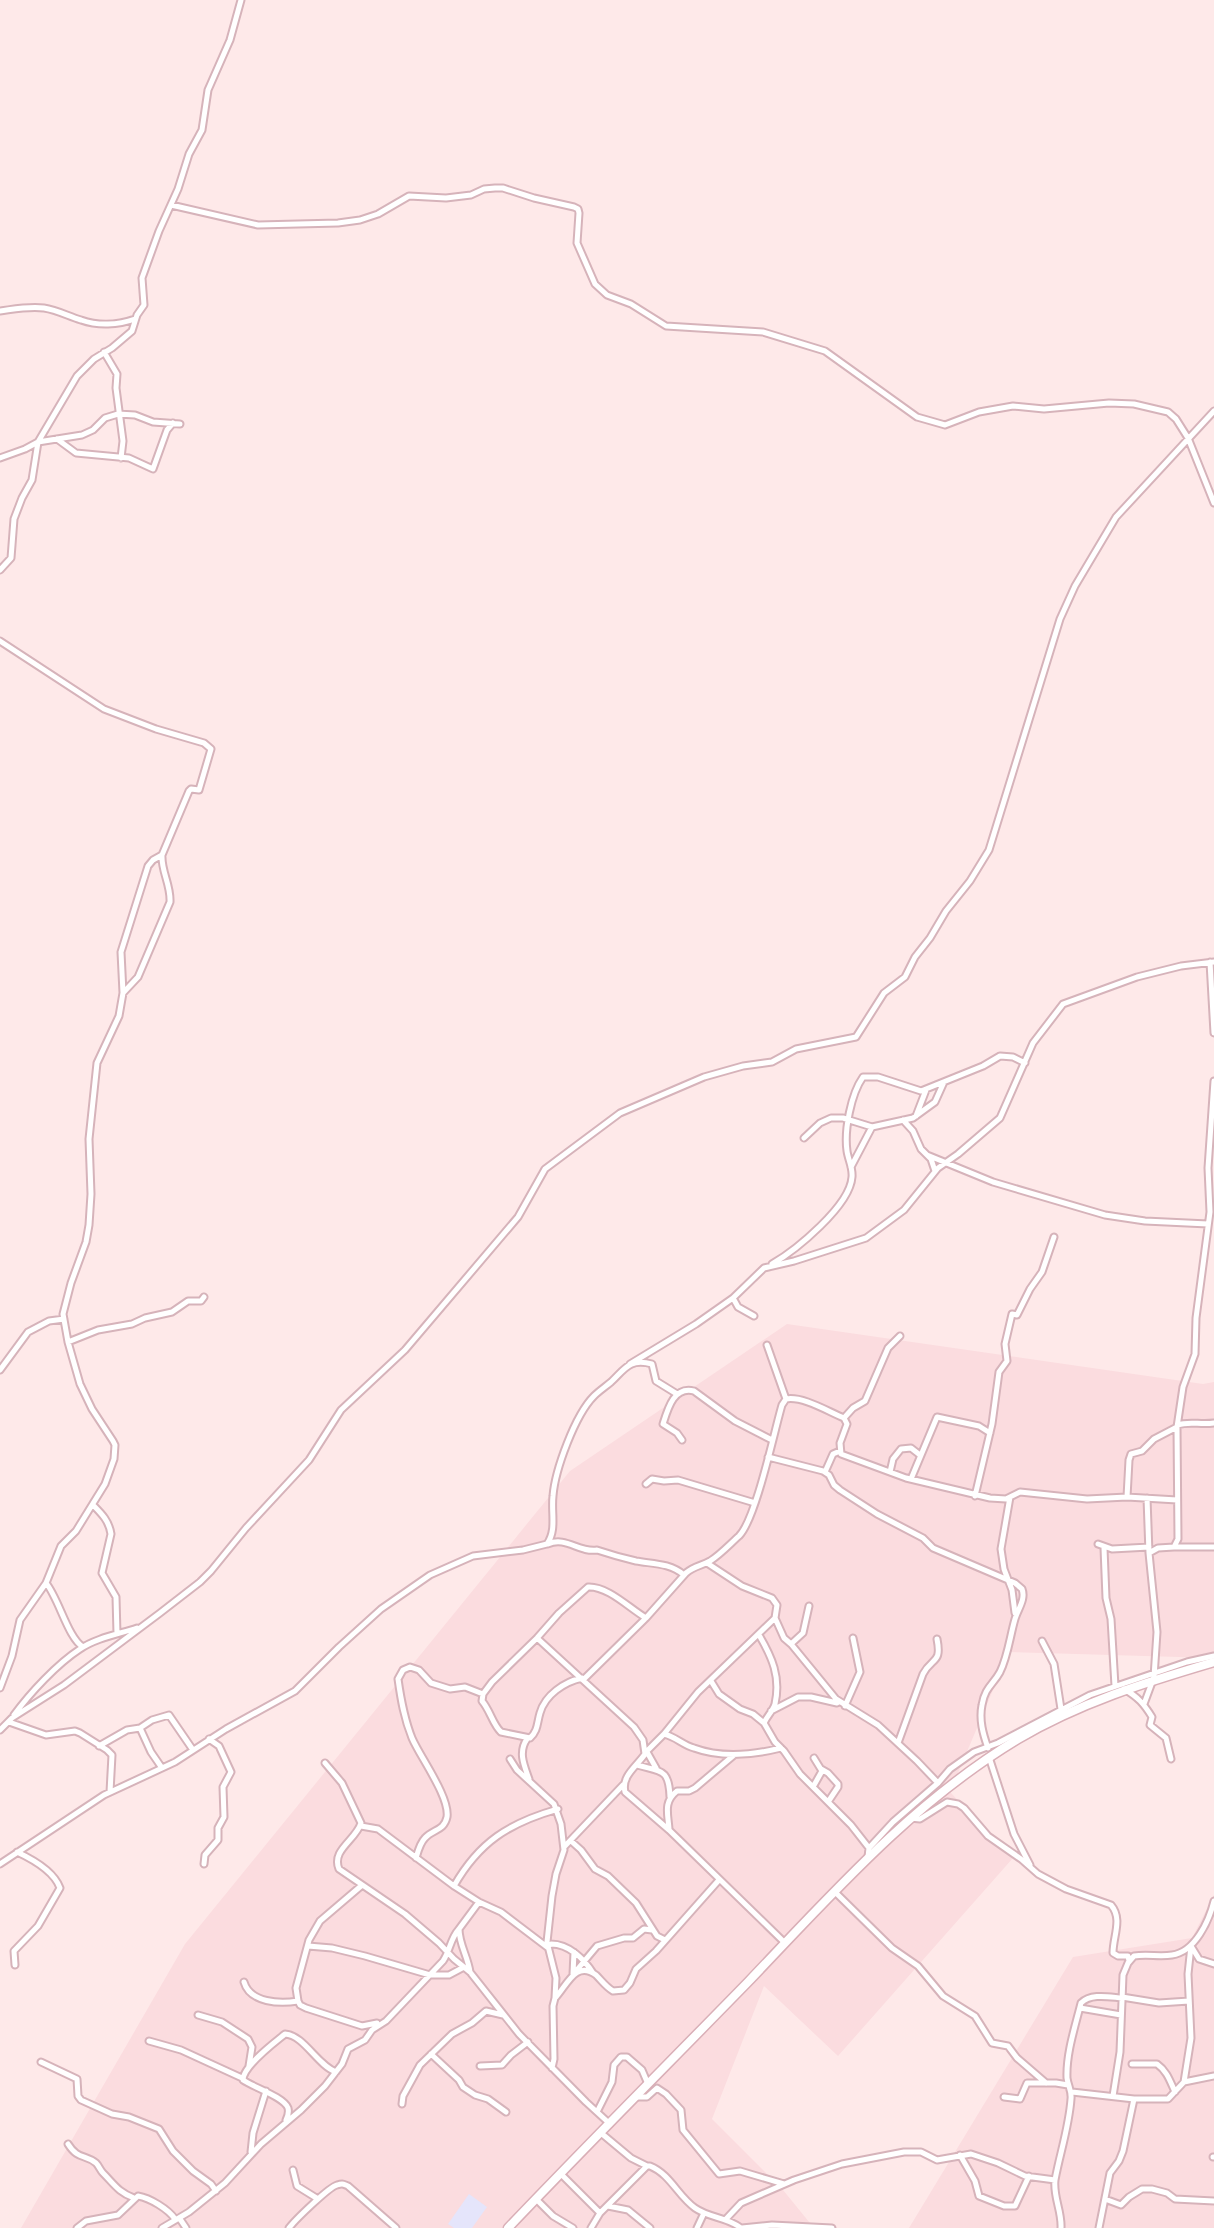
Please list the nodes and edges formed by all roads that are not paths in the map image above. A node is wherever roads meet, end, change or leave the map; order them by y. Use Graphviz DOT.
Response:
graph roads {
  1 [pos="241,0"];
  2 [pos="171,205"];
  3 [pos="0,311"];
  4 [pos="135,319"];
  5 [pos="104,352"];
  6 [pos="1214,411"];
  7 [pos="118,414"];
  8 [pos="1188,438"];
  9 [pos="57,439"];
  10 [pos="38,442"];
  11 [pos="0,458"];
  12 [pos="121,458"];
  13 [pos="1214,503"];
  14 [pos="0,570"];
  15 [pos="0,641"];
  16 [pos="162,855"];
  17 [pos="1212,962"];
  18 [pos="122,993"];
  19 [pos="1214,1033"];
  20 [pos="1025,1063"];
  21 [pos="1214,1081"];
  22 [pos="944,1082"];
  23 [pos="926,1090"];
  24 [pos="916,1116"];
  25 [pos="849,1120"];
  26 [pos="903,1120"];
  27 [pos="1213,1123"];
  28 [pos="872,1127"];
  29 [pos="804,1138"];
  30 [pos="927,1155"];
  31 [pos="946,1162"];
  32 [pos="851,1167"];
  33 [pos="935,1171"];
  34 [pos="1212,1212"];
  35 [pos="1208,1224"];
  36 [pos="1054,1237"];
  37 [pos="772,1265"];
  38 [pos="204,1297"];
  39 [pos="733,1298"];
  40 [pos="754,1317"];
  41 [pos="64,1319"];
  42 [pos="900,1336"];
  43 [pos="68,1342"];
  44 [pos="767,1345"];
  45 [pos="657,1348"];
  46 [pos="629,1364"];
  47 [pos="653,1365"];
  48 [pos="0,1370"];
  49 [pos="677,1394"];
  50 [pos="786,1399"];
  51 [pos="844,1418"];
  52 [pos="1214,1423"];
  53 [pos="1177,1426"];
  54 [pos="1167,1432"];
  55 [pos="990,1433"];
  56 [pos="682,1440"];
  57 [pos="772,1440"];
  58 [pos="1176,1443"];
  59 [pos="840,1451"];
  60 [pos="920,1455"];
  61 [pos="768,1457"];
  62 [pos="825,1472"];
  63 [pos="890,1472"];
  64 [pos="911,1479"];
  65 [pos="646,1485"];
  66 [pos="975,1496"];
  67 [pos="1010,1497"];
  68 [pos="1127,1497"];
  69 [pos="1147,1498"];
  70 [pos="1177,1500"];
  71 [pos="755,1503"];
  72 [pos="93,1505"];
  73 [pos="547,1544"];
  74 [pos="1174,1547"];
  75 [pos="1214,1547"];
  76 [pos="1149,1550"];
  77 [pos="707,1563"];
  78 [pos="684,1576"];
  79 [pos="1010,1581"];
  80 [pos="46,1583"];
  81 [pos="809,1606"];
  82 [pos="646,1618"];
  83 [pos="775,1618"];
  84 [pos="1015,1618"];
  85 [pos="143,1626"];
  86 [pos="117,1634"];
  87 [pos="759,1635"];
  88 [pos="537,1638"];
  89 [pos="853,1638"];
  90 [pos="937,1639"];
  91 [pos="1042,1641"];
  92 [pos="791,1644"];
  93 [pos="83,1647"];
  94 [pos="1214,1656"];
  95 [pos="1214,1662"];
  96 [pos="569,1666"];
  97 [pos="1153,1677"];
  98 [pos="582,1679"];
  99 [pos="710,1681"];
  100 [pos="567,1682"];
  101 [pos="1115,1686"];
  102 [pos="0,1688"];
  103 [pos="1124,1689"];
  104 [pos="483,1694"];
  105 [pos="1144,1704"];
  106 [pos="844,1705"];
  107 [pos="1061,1709"];
  108 [pos="771,1711"];
  109 [pos="10,1720"];
  110 [pos="764,1723"];
  111 [pos="140,1728"];
  112 [pos="0,1730"];
  113 [pos="664,1734"];
  114 [pos="209,1739"];
  115 [pos="527,1739"];
  116 [pos="898,1743"];
  117 [pos="99,1746"];
  118 [pos="780,1748"];
  119 [pos="192,1750"];
  120 [pos="987,1752"];
  121 [pos="646,1753"];
  122 [pos="734,1755"];
  123 [pos="814,1758"];
  124 [pos="510,1759"];
  125 [pos="1171,1759"];
  126 [pos="325,1763"];
  127 [pos="637,1765"];
  128 [pos="162,1768"];
  129 [pos="656,1768"];
  130 [pos="821,1769"];
  131 [pos="929,1774"];
  132 [pos="530,1780"];
  133 [pos="938,1783"];
  134 [pos="623,1785"];
  135 [pos="813,1787"];
  136 [pos="929,1790"];
  137 [pos="110,1792"];
  138 [pos="548,1797"];
  139 [pos="670,1797"];
  140 [pos="828,1802"];
  141 [pos="558,1809"];
  142 [pos="537,1815"];
  143 [pos="909,1818"];
  144 [pos="361,1826"];
  145 [pos="669,1830"];
  146 [pos="571,1841"];
  147 [pos="565,1846"];
  148 [pos="16,1852"];
  149 [pos="868,1852"];
  150 [pos="416,1858"];
  151 [pos="0,1864"];
  152 [pos="204,1864"];
  153 [pos="1032,1868"];
  154 [pos="719,1880"];
  155 [pos="361,1886"];
  156 [pos="454,1886"];
  157 [pos="835,1892"];
  158 [pos="1214,1901"];
  159 [pos="479,1902"];
  160 [pos="459,1929"];
  161 [pos="652,1930"];
  162 [pos="665,1940"];
  163 [pos="785,1943"];
  164 [pos="308,1946"];
  165 [pos="1191,1946"];
  166 [pos="547,1947"];
  167 [pos="448,1952"];
  168 [pos="574,1952"];
  169 [pos="1129,1961"];
  170 [pos="584,1962"];
  171 [pos="1214,1964"];
  172 [pos="15,1965"];
  173 [pos="464,1967"];
  174 [pos="470,1972"];
  175 [pos="575,1973"];
  176 [pos="593,1973"];
  177 [pos="430,1975"];
  178 [pos="244,1982"];
  179 [pos="1122,1997"];
  180 [pos="555,1998"];
  181 [pos="298,2001"];
  182 [pos="1189,2001"];
  183 [pos="1080,2008"];
  184 [pos="198,2015"];
  185 [pos="1121,2015"];
  186 [pos="506,2016"];
  187 [pos="388,2019"];
  188 [pos="149,2041"];
  189 [pos="527,2042"];
  190 [pos="431,2054"];
  191 [pos="41,2062"];
  192 [pos="1132,2064"];
  193 [pos="249,2066"];
  194 [pos="480,2066"];
  195 [pos="552,2067"];
  196 [pos="336,2072"];
  197 [pos="1214,2076"];
  198 [pos="242,2078"];
  199 [pos="1184,2082"];
  200 [pos="1046,2083"];
  201 [pos="648,2084"];
  202 [pos="1068,2085"];
  203 [pos="266,2091"];
  204 [pos="1072,2092"];
  205 [pos="1175,2093"];
  206 [pos="1004,2096"];
  207 [pos="1112,2096"];
  208 [pos="636,2097"];
  209 [pos="1134,2099"];
  210 [pos="402,2104"];
  211 [pos="506,2112"];
  212 [pos="597,2112"];
  213 [pos="285,2123"];
  214 [pos="610,2124"];
  215 [pos="601,2133"];
  216 [pos="68,2144"];
  217 [pos="960,2155"];
  218 [pos="250,2156"];
  219 [pos="647,2166"];
  220 [pos="293,2170"];
  221 [pos="561,2174"];
  222 [pos="1028,2176"];
  223 [pos="1055,2180"];
  224 [pos="784,2184"];
  225 [pos="216,2191"];
  226 [pos="134,2198"];
  227 [pos="318,2199"];
  228 [pos="536,2199"];
  229 [pos="1105,2199"];
  230 [pos="1214,2202"];
  231 [pos="608,2206"];
  232 [pos="600,2213"];
  233 [pos="704,2213"];
  234 [pos="177,2219"];
  235 [pos="726,2219"];
  236 [pos="77,2228"];
  237 [pos="162,2228"];
  238 [pos="186,2228"];
  239 [pos="289,2228"];
  240 [pos="396,2228"];
  241 [pos="509,2228"];
  242 [pos="573,2228"];
  243 [pos="592,2228"];
  244 [pos="650,2228"];
  245 [pos="697,2228"];
  246 [pos="741,2228"];
  247 [pos="832,2228"];
  248 [pos="1061,2228"];
  249 [pos="1099,2228"];
  1 -- 2 [label="street"];
  2 -- 4 [label="street"];
  2 -- 8 [label="street"];
  3 -- 4 [label="street"];
  4 -- 5 [label="street"];
  5 -- 7 [label="street"];
  5 -- 10 [label="street"];
  6 -- 8 [label="street"];
  7 -- 9 [label="street"];
  7 -- 12 [label="street"];
  7 -- 12 [label="street"];
  8 -- 13 [label="street"];
  8 -- 85 [label="street"];
  9 -- 10 [label="street"];
  9 -- 12 [label="street"];
  10 -- 11 [label="street"];
  10 -- 14 [label="street"];
  15 -- 16 [label="street"];
  16 -- 18 [label="street"];
  16 -- 18 [label="street"];
  17 -- 19 [label="street"];
  17 -- 20 [label="street"];
  18 -- 41 [label="street"];
  20 -- 22 [label="street"];
  20 -- 31 [label="street"];
  21 -- 27 [label="street"];
  22 -- 23 [label="street"];
  22 -- 24 [label="street"];
  23 -- 24 [label="street"];
  23 -- 25 [label="street"];
  24 -- 26 [label="street"];
  25 -- 28 [label="street"];
  25 -- 29 [label="street"];
  25 -- 32 [label="street"];
  26 -- 28 [label="street"];
  26 -- 30 [label="street"];
  27 -- 34 [label="street"];
  28 -- 32 [label="street"];
  30 -- 31 [label="street"];
  30 -- 33 [label="street"];
  31 -- 33 [label="street"];
  31 -- 35 [label="street"];
  32 -- 37 [label="street"];
  33 -- 37 [label="street"];
  34 -- 35 [label="street"];
  35 -- 53 [label="street"];
  36 -- 55 [label="street"];
  37 -- 39 [label="street"];
  38 -- 43 [label="street"];
  39 -- 40 [label="street"];
  39 -- 45 [label="street"];
  41 -- 43 [label="street"];
  41 -- 48 [label="street"];
  42 -- 51 [label="street"];
  43 -- 72 [label="street"];
  44 -- 50 [label="street"];
  45 -- 46 [label="street"];
  45 -- 47 [label="street"];
  46 -- 47 [label="street"];
  46 -- 73 [label="street"];
  47 -- 49 [label="street"];
  49 -- 56 [label="street"];
  49 -- 57 [label="street"];
  50 -- 51 [label="street"];
  50 -- 57 [label="street"];
  51 -- 59 [label="street"];
  52 -- 53 [label="street"];
  53 -- 54 [label="street"];
  53 -- 58 [label="street"];
  54 -- 58 [label="street"];
  54 -- 68 [label="street"];
  55 -- 60 [label="street"];
  55 -- 66 [label="street"];
  57 -- 61 [label="street"];
  58 -- 70 [label="street"];
  59 -- 62 [label="street"];
  59 -- 63 [label="street"];
  60 -- 63 [label="street"];
  60 -- 64 [label="street"];
  61 -- 62 [label="street"];
  61 -- 71 [label="street"];
  62 -- 79 [label="street"];
  63 -- 64 [label="street"];
  64 -- 66 [label="street"];
  65 -- 71 [label="street"];
  66 -- 67 [label="street"];
  67 -- 68 [label="street"];
  67 -- 79 [label="street"];
  68 -- 69 [label="street"];
  69 -- 70 [label="street"];
  69 -- 76 [label="street"];
  70 -- 74 [label="street"];
  71 -- 77 [label="street"];
  72 -- 80 [label="street"];
  72 -- 86 [label="street"];
  73 -- 78 [label="street"];
  73 -- 114 [label="street"];
  74 -- 75 [label="street"];
  74 -- 76 [label="street"];
  76 -- 97 [label="street"];
  76 -- 101 [label="street"];
  77 -- 78 [label="street"];
  77 -- 83 [label="street"];
  78 -- 82 [label="street"];
  79 -- 84 [label="street"];
  79 -- 84 [label="street"];
  80 -- 93 [label="street"];
  80 -- 102 [label="street"];
  81 -- 92 [label="street"];
  82 -- 88 [label="street"];
  82 -- 98 [label="street"];
  83 -- 87 [label="street"];
  83 -- 92 [label="street"];
  84 -- 120 [label="street"];
  85 -- 86 [label="street"];
  85 -- 109 [label="street"];
  86 -- 93 [label="street"];
  87 -- 99 [label="street"];
  87 -- 108 [label="street"];
  88 -- 96 [label="street"];
  88 -- 104 [label="street"];
  89 -- 106 [label="street"];
  90 -- 116 [label="street"];
  91 -- 107 [label="street"];
  92 -- 106 [label="street"];
  93 -- 109 [label="street"];
  94 -- 97 [label="street"];
  95 -- 97 [label="main road"];
  96 -- 98 [label="street"];
  96 -- 100 [label="street"];
  97 -- 101 [label="street"];
  97 -- 103 [label="main road"];
  97 -- 105 [label="street"];
  98 -- 100 [label="street"];
  98 -- 121 [label="street"];
  99 -- 110 [label="street"];
  99 -- 113 [label="street"];
  100 -- 115 [label="street"];
  101 -- 107 [label="street"];
  103 -- 105 [label="street"];
  103 -- 120 [label="main road"];
  104 -- 115 [label="street"];
  104 -- 150 [label="street"];
  105 -- 125 [label="street"];
  106 -- 108 [label="street"];
  106 -- 116 [label="street"];
  107 -- 120 [label="street"];
  108 -- 110 [label="street"];
  109 -- 112 [label="street"];
  109 -- 117 [label="street"];
  110 -- 118 [label="street"];
  111 -- 117 [label="street"];
  111 -- 119 [label="street"];
  111 -- 128 [label="street"];
  113 -- 121 [label="street"];
  113 -- 122 [label="street"];
  114 -- 119 [label="street"];
  114 -- 152 [label="street"];
  115 -- 132 [label="street"];
  116 -- 131 [label="street"];
  117 -- 137 [label="street"];
  118 -- 122 [label="street"];
  118 -- 135 [label="street"];
  119 -- 128 [label="street"];
  120 -- 133 [label="street"];
  120 -- 143 [label="main road"];
  120 -- 153 [label="street"];
  121 -- 127 [label="street"];
  121 -- 129 [label="street"];
  122 -- 139 [label="street"];
  123 -- 130 [label="street"];
  124 -- 132 [label="street"];
  126 -- 144 [label="street"];
  127 -- 129 [label="street"];
  127 -- 134 [label="street"];
  128 -- 137 [label="street"];
  129 -- 139 [label="street"];
  130 -- 135 [label="street"];
  130 -- 140 [label="street"];
  131 -- 133 [label="street"];
  131 -- 136 [label="street"];
  132 -- 138 [label="street"];
  133 -- 136 [label="street"];
  134 -- 145 [label="street"];
  134 -- 146 [label="street"];
  135 -- 140 [label="street"];
  136 -- 149 [label="street"];
  137 -- 148 [label="street"];
  138 -- 141 [label="street"];
  138 -- 142 [label="street"];
  139 -- 145 [label="street"];
  140 -- 149 [label="street"];
  141 -- 142 [label="street"];
  141 -- 147 [label="street"];
  142 -- 156 [label="street"];
  143 -- 149 [label="main road"];
  143 -- 153 [label="street"];
  144 -- 150 [label="street"];
  144 -- 155 [label="street"];
  145 -- 154 [label="street"];
  146 -- 147 [label="street"];
  146 -- 161 [label="street"];
  147 -- 166 [label="street"];
  148 -- 151 [label="street"];
  148 -- 172 [label="street"];
  149 -- 157 [label="main road"];
  150 -- 156 [label="street"];
  153 -- 169 [label="street"];
  154 -- 162 [label="street"];
  154 -- 163 [label="street"];
  155 -- 164 [label="street"];
  155 -- 167 [label="street"];
  156 -- 159 [label="street"];
  157 -- 163 [label="main road"];
  157 -- 200 [label="street"];
  158 -- 165 [label="street"];
  159 -- 160 [label="street"];
  159 -- 166 [label="street"];
  160 -- 167 [label="street"];
  160 -- 174 [label="street"];
  161 -- 162 [label="street"];
  161 -- 170 [label="street"];
  162 -- 176 [label="street"];
  163 -- 201 [label="main road"];
  164 -- 177 [label="street"];
  164 -- 181 [label="street"];
  165 -- 169 [label="street"];
  165 -- 171 [label="street"];
  165 -- 182 [label="street"];
  166 -- 168 [label="street"];
  166 -- 180 [label="street"];
  167 -- 173 [label="street"];
  167 -- 177 [label="street"];
  168 -- 170 [label="street"];
  168 -- 175 [label="street"];
  169 -- 179 [label="street"];
  170 -- 175 [label="street"];
  170 -- 176 [label="street"];
  173 -- 174 [label="street"];
  173 -- 177 [label="street"];
  174 -- 186 [label="street"];
  175 -- 176 [label="street"];
  175 -- 180 [label="street"];
  177 -- 187 [label="street"];
  178 -- 181 [label="street"];
  179 -- 182 [label="street"];
  179 -- 183 [label="street"];
  179 -- 185 [label="street"];
  180 -- 195 [label="street"];
  181 -- 187 [label="street"];
  182 -- 199 [label="street"];
  183 -- 185 [label="street"];
  183 -- 202 [label="street"];
  184 -- 193 [label="street"];
  185 -- 207 [label="street"];
  186 -- 189 [label="street"];
  186 -- 190 [label="street"];
  187 -- 196 [label="street"];
  188 -- 198 [label="street"];
  189 -- 194 [label="street"];
  189 -- 195 [label="street"];
  190 -- 210 [label="street"];
  190 -- 211 [label="street"];
  191 -- 225 [label="street"];
  192 -- 205 [label="street"];
  193 -- 196 [label="street"];
  193 -- 198 [label="street"];
  195 -- 212 [label="street"];
  196 -- 213 [label="street"];
  197 -- 199 [label="street"];
  198 -- 203 [label="street"];
  199 -- 205 [label="street"];
  200 -- 202 [label="street"];
  200 -- 206 [label="street"];
  201 -- 208 [label="main road"];
  201 -- 212 [label="street"];
  202 -- 204 [label="street"];
  203 -- 213 [label="street"];
  203 -- 218 [label="street"];
  204 -- 207 [label="street"];
  204 -- 223 [label="street"];
  205 -- 209 [label="street"];
  207 -- 209 [label="street"];
  208 -- 214 [label="main road"];
  208 -- 224 [label="street"];
  209 -- 229 [label="street"];
  212 -- 214 [label="street"];
  213 -- 218 [label="street"];
  214 -- 215 [label="main road"];
  215 -- 219 [label="street"];
  215 -- 221 [label="main road"];
  216 -- 226 [label="street"];
  217 -- 222 [label="street"];
  217 -- 222 [label="street"];
  217 -- 224 [label="street"];
  218 -- 225 [label="street"];
  219 -- 231 [label="street"];
  219 -- 233 [label="street"];
  220 -- 227 [label="street"];
  221 -- 228 [label="main road"];
  221 -- 232 [label="street"];
  222 -- 223 [label="street"];
  223 -- 248 [label="street"];
  224 -- 235 [label="street"];
  225 -- 234 [label="street"];
  226 -- 234 [label="street"];
  226 -- 236 [label="street"];
  227 -- 239 [label="street"];
  227 -- 240 [label="street"];
  228 -- 241 [label="main road"];
  228 -- 242 [label="street"];
  229 -- 230 [label="street"];
  229 -- 249 [label="street"];
  231 -- 232 [label="street"];
  231 -- 244 [label="street"];
  232 -- 243 [label="street"];
  233 -- 235 [label="street"];
  233 -- 245 [label="street"];
  234 -- 237 [label="street"];
  234 -- 238 [label="street"];
  235 -- 246 [label="street"];
  246 -- 247 [label="street"];
}
